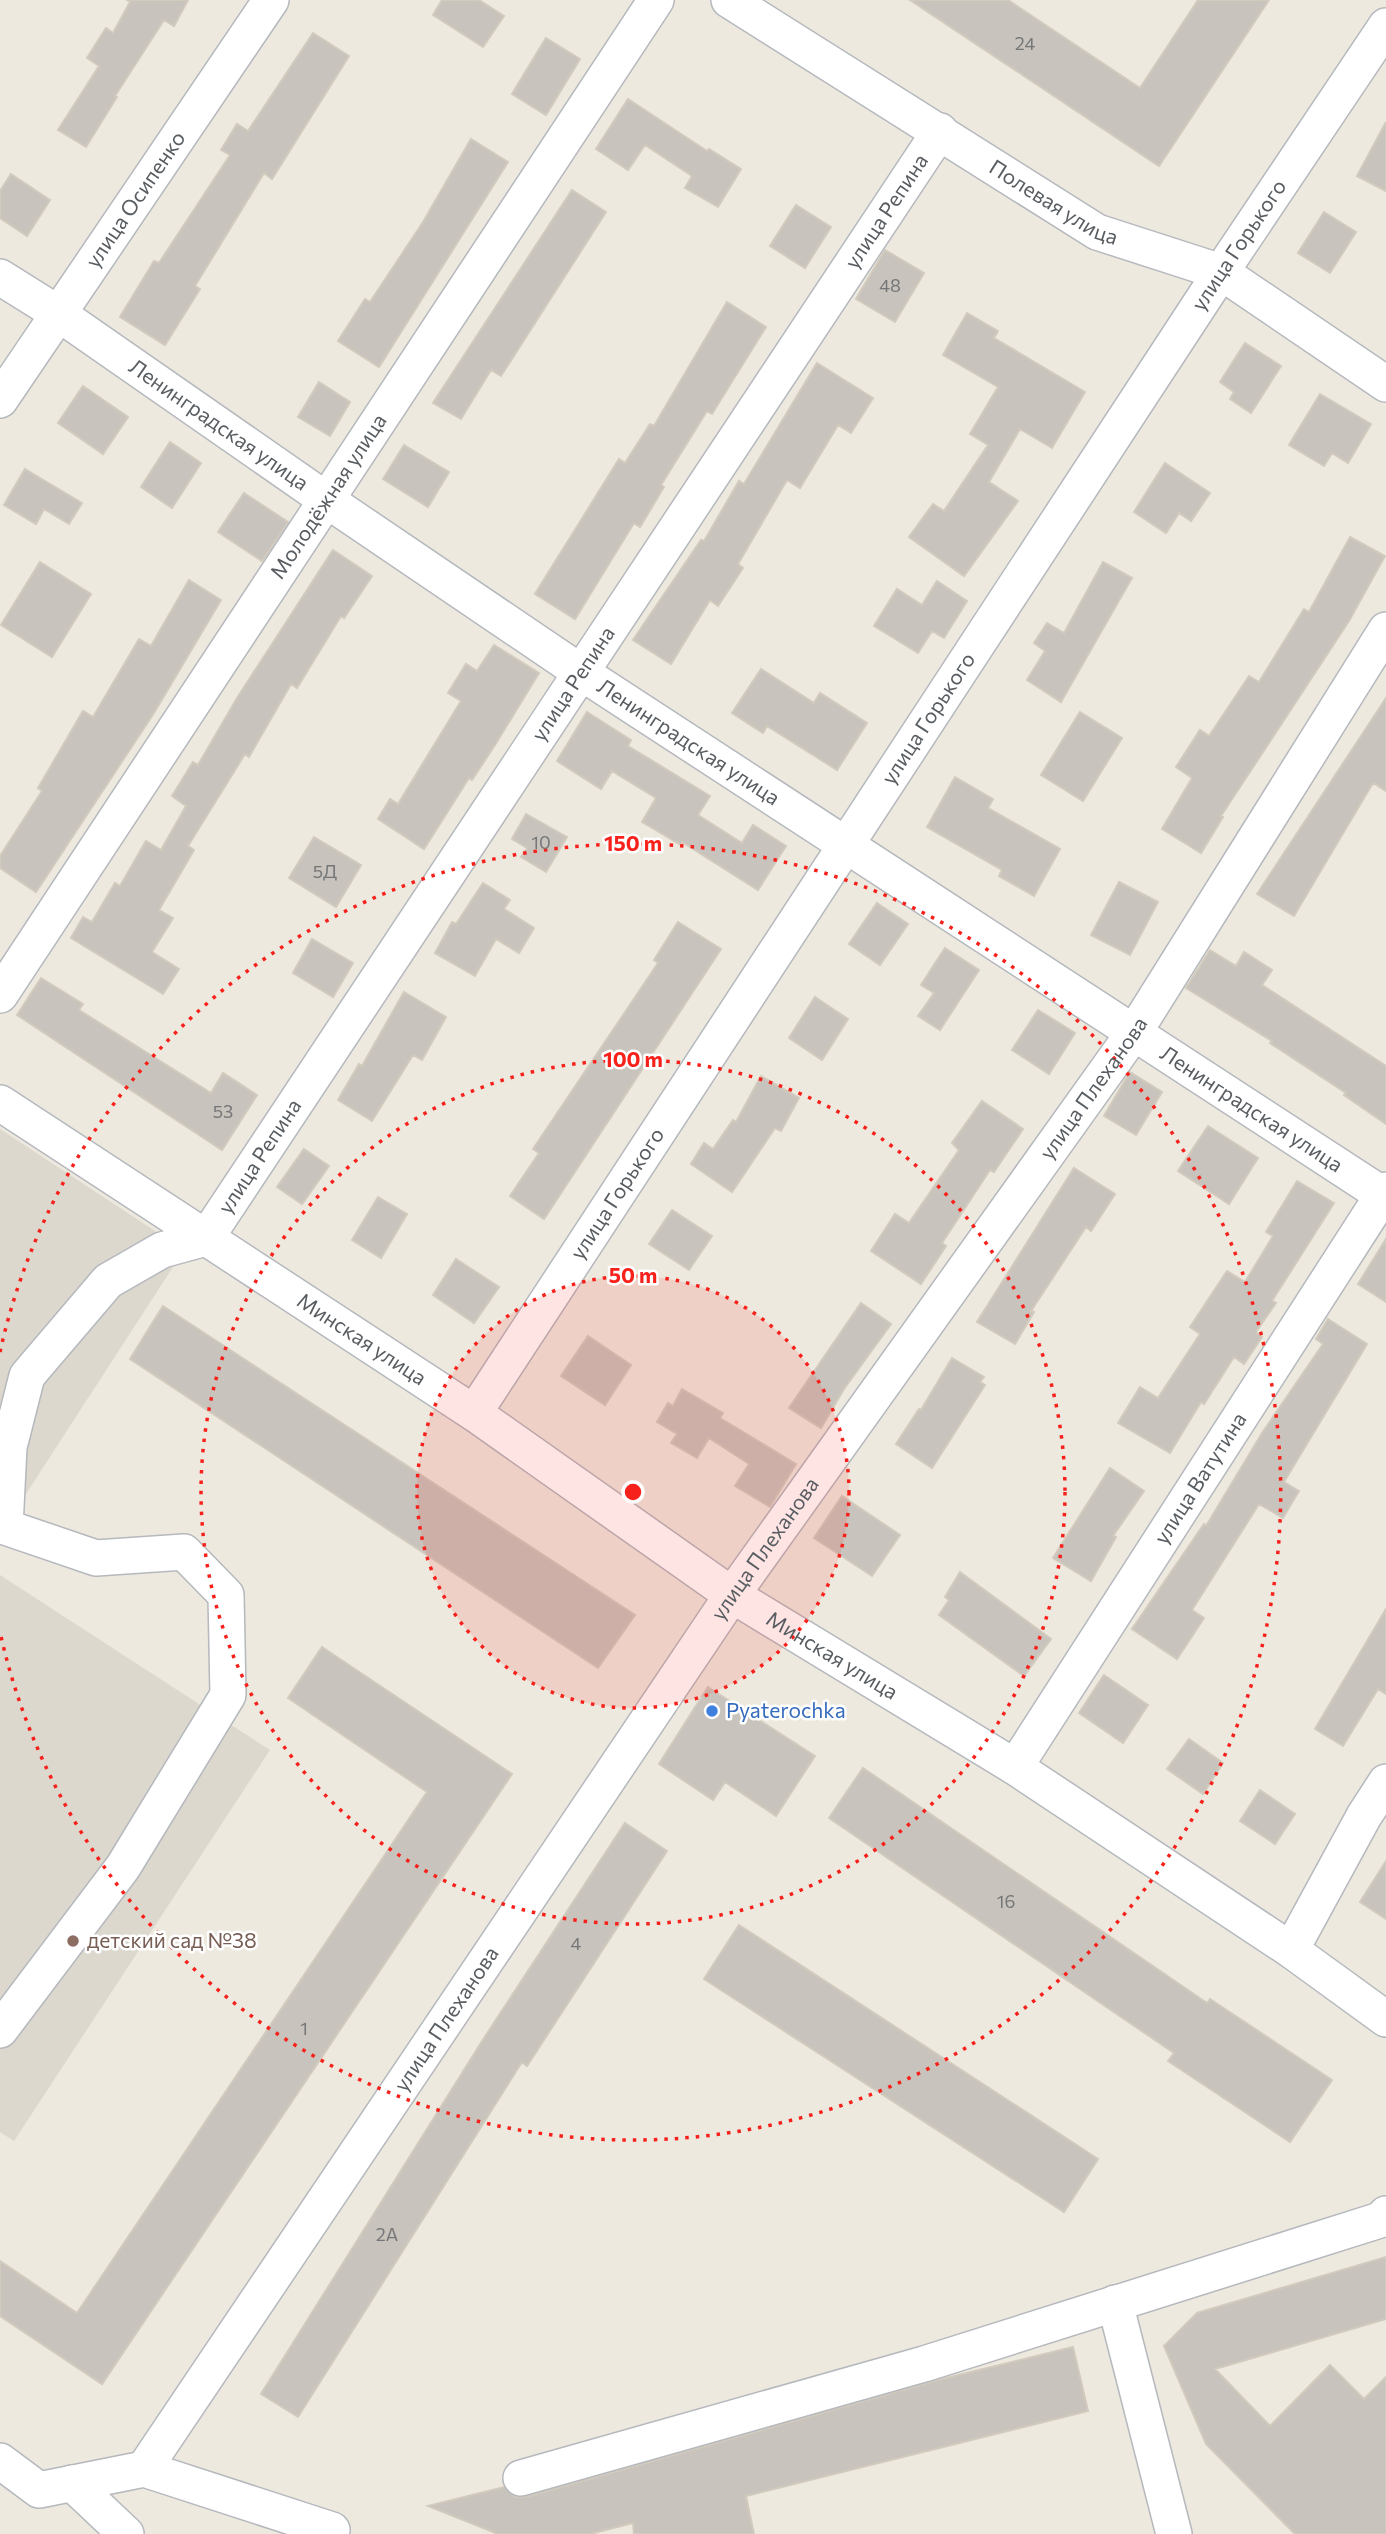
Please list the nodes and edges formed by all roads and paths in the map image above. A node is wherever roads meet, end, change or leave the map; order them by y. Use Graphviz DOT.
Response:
graph roads {
  1 [pos="271,0"];
  2 [pos="656,0"];
  3 [pos="729,0"];
  4 [pos="1386,26"];
  5 [pos="940,131"];
  6 [pos="1221,272"];
  7 [pos="0,277"];
  8 [pos="59,314"];
  9 [pos="1386,384"];
  10 [pos="0,400"];
  11 [pos="328,501"];
  12 [pos="1386,630"];
  13 [pos="579,671"];
  14 [pos="847,843"];
  15 [pos="0,995"];
  16 [pos="1135,1031"];
  17 [pos="0,1103"];
  18 [pos="1385,1194"];
  19 [pos="206,1238"];
  20 [pos="474,1413"];
  21 [pos="732,1595"];
  22 [pos="1015,1767"];
  23 [pos="1386,1782"];
  24 [pos="1291,1950"];
  25 [pos="1386,2019"];
  26 [pos="0,2029"];
  27 [pos="1386,2214"];
  28 [pos="1115,2304"];
  29 [pos="0,2461"];
  30 [pos="144,2469"];
  31 [pos="521,2478"];
  32 [pos="72,2483"];
  33 [pos="332,2530"];
  34 [pos="127,2534"];
  35 [pos="1174,2534"];
  1 -- 8 [label="street, улица Осипенко"];
  2 -- 11 [label="street, Молодёжная улица"];
  3 -- 5 [label="street, Полевая улица"];
  4 -- 6 [label="street, улица Горького"];
  5 -- 6 [label="street, Полевая улица"];
  5 -- 13 [label="street, улица Репина"];
  6 -- 9 [label="street, Полевая улица"];
  6 -- 14 [label="street, улица Горького"];
  7 -- 8 [label="street, Ленинградская улица"];
  8 -- 10 [label="street, улица Осипенко"];
  8 -- 11 [label="street, Ленинградская улица"];
  11 -- 13 [label="street, Ленинградская улица"];
  11 -- 15 [label="street, Молодёжная улица"];
  12 -- 16 [label="street, улица Плеханова"];
  13 -- 14 [label="street, Ленинградская улица"];
  13 -- 19 [label="street, улица Репина"];
  14 -- 16 [label="street, Ленинградская улица"];
  14 -- 20 [label="street, улица Горького"];
  16 -- 18 [label="street, Ленинградская улица"];
  16 -- 21 [label="street, улица Плеханова"];
  17 -- 19 [label="street, Минская улица"];
  18 -- 22 [label="street, улица Ватутина"];
  19 -- 20 [label="street, Минская улица"];
  19 -- 26 [label="street"];
  20 -- 21 [label="street, Минская улица"];
  21 -- 22 [label="street, Минская улица"];
  21 -- 30 [label="street, улица Плеханова"];
  22 -- 24 [label="street, Минская улица"];
  23 -- 24 [label="street"];
  24 -- 25 [label="street, Минская улица"];
  27 -- 28 [label="street"];
  28 -- 31 [label="street"];
  28 -- 35 [label="street"];
  29 -- 32 [label="street"];
  30 -- 32 [label="street"];
  30 -- 33 [label="street"];
  32 -- 34 [label="street"];
}
